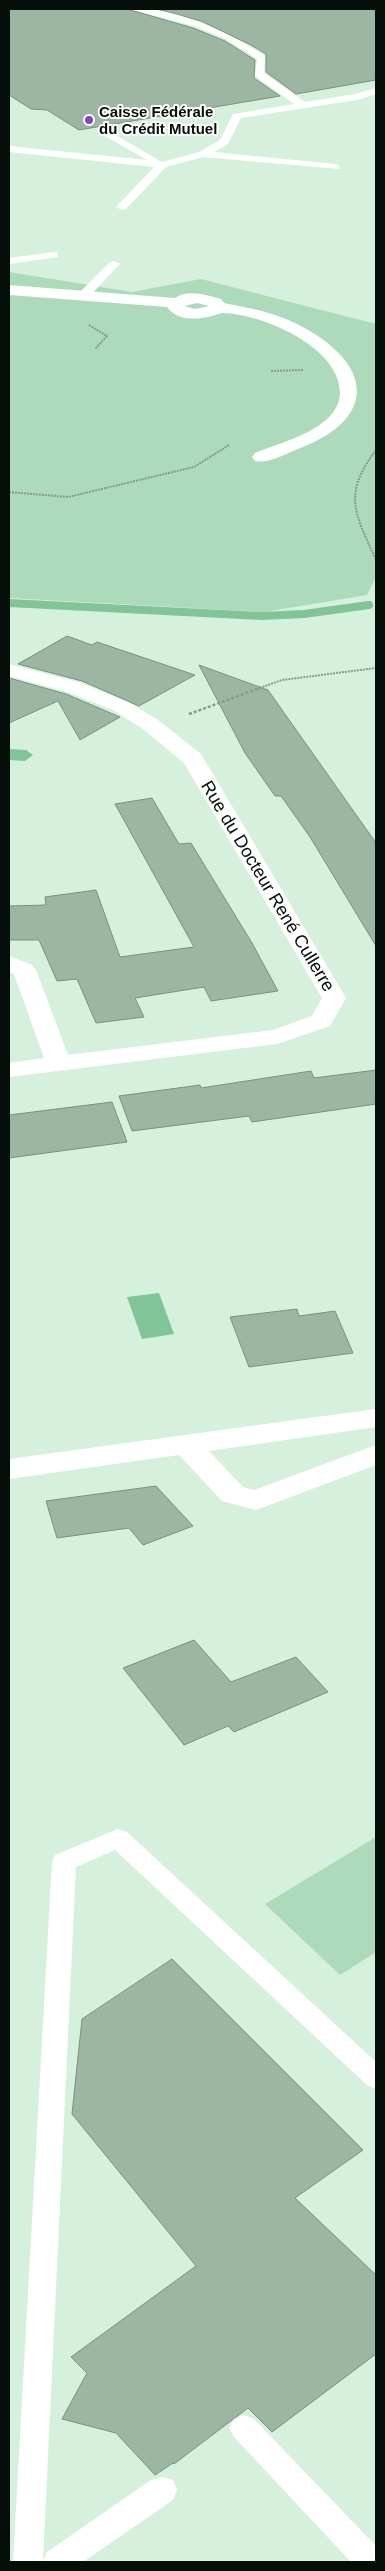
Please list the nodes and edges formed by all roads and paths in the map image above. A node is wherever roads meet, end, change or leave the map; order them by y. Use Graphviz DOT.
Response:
graph roads {
  1 [pos="134,9"];
  2 [pos="376,92"];
  3 [pos="302,105"];
  4 [pos="102,130"];
  5 [pos="9,149"];
  6 [pos="204,154"];
  7 [pos="162,164"];
  8 [pos="335,167"];
  9 [pos="122,207"];
  10 [pos="54,255"];
  11 [pos="9,261"];
  12 [pos="114,264"];
  13 [pos="9,290"];
  14 [pos="84,295"];
  15 [pos="81,320"];
  16 [pos="95,349"];
  17 [pos="229,445"];
  18 [pos="376,450"];
  19 [pos="261,457"];
  20 [pos="9,492"];
  21 [pos="376,560"];
  22 [pos="376,668"];
  23 [pos="9,670"];
  24 [pos="154,727"];
  25 [pos="9,963"];
  26 [pos="59,1064"];
  27 [pos="9,1070"];
  28 [pos="376,1418"];
  29 [pos="186,1444"];
  30 [pos="376,1454"];
  31 [pos="9,1469"];
  32 [pos="376,2078"];
  33 [pos="244,2428"];
  34 [pos="162,2490"];
  35 [pos="28,2562"];
  36 [pos="58,2562"];
  37 [pos="370,2562"];
  1 -- 3 [label="lane"];
  2 -- 3 [label="lane"];
  3 -- 6 [label="lane"];
  4 -- 7 [label="lane"];
  5 -- 7 [label="lane"];
  6 -- 7 [label="lane"];
  6 -- 8 [label="lane"];
  7 -- 9 [label="lane"];
  10 -- 11 [label="lane"];
  12 -- 14 [label="lane"];
  13 -- 14 [label="street"];
  14 -- 19 [label="street"];
  15 -- 16 [label="path"];
  17 -- 20 [label="path"];
  18 -- 21 [label="path"];
  22 -- 24 [label="path"];
  23 -- 24 [label="street, Rue du Docteur René Cullerre"];
  24 -- 26 [label="street, Rue du Docteur René Cullerre"];
  25 -- 26 [label="street"];
  26 -- 27 [label="street, Rue du Docteur René Cullerre"];
  28 -- 29 [label="street"];
  29 -- 30 [label="street"];
  29 -- 31 [label="street"];
  32 -- 35 [label="lane"];
  33 -- 37 [label="lane"];
  34 -- 36 [label="lane"];
}
